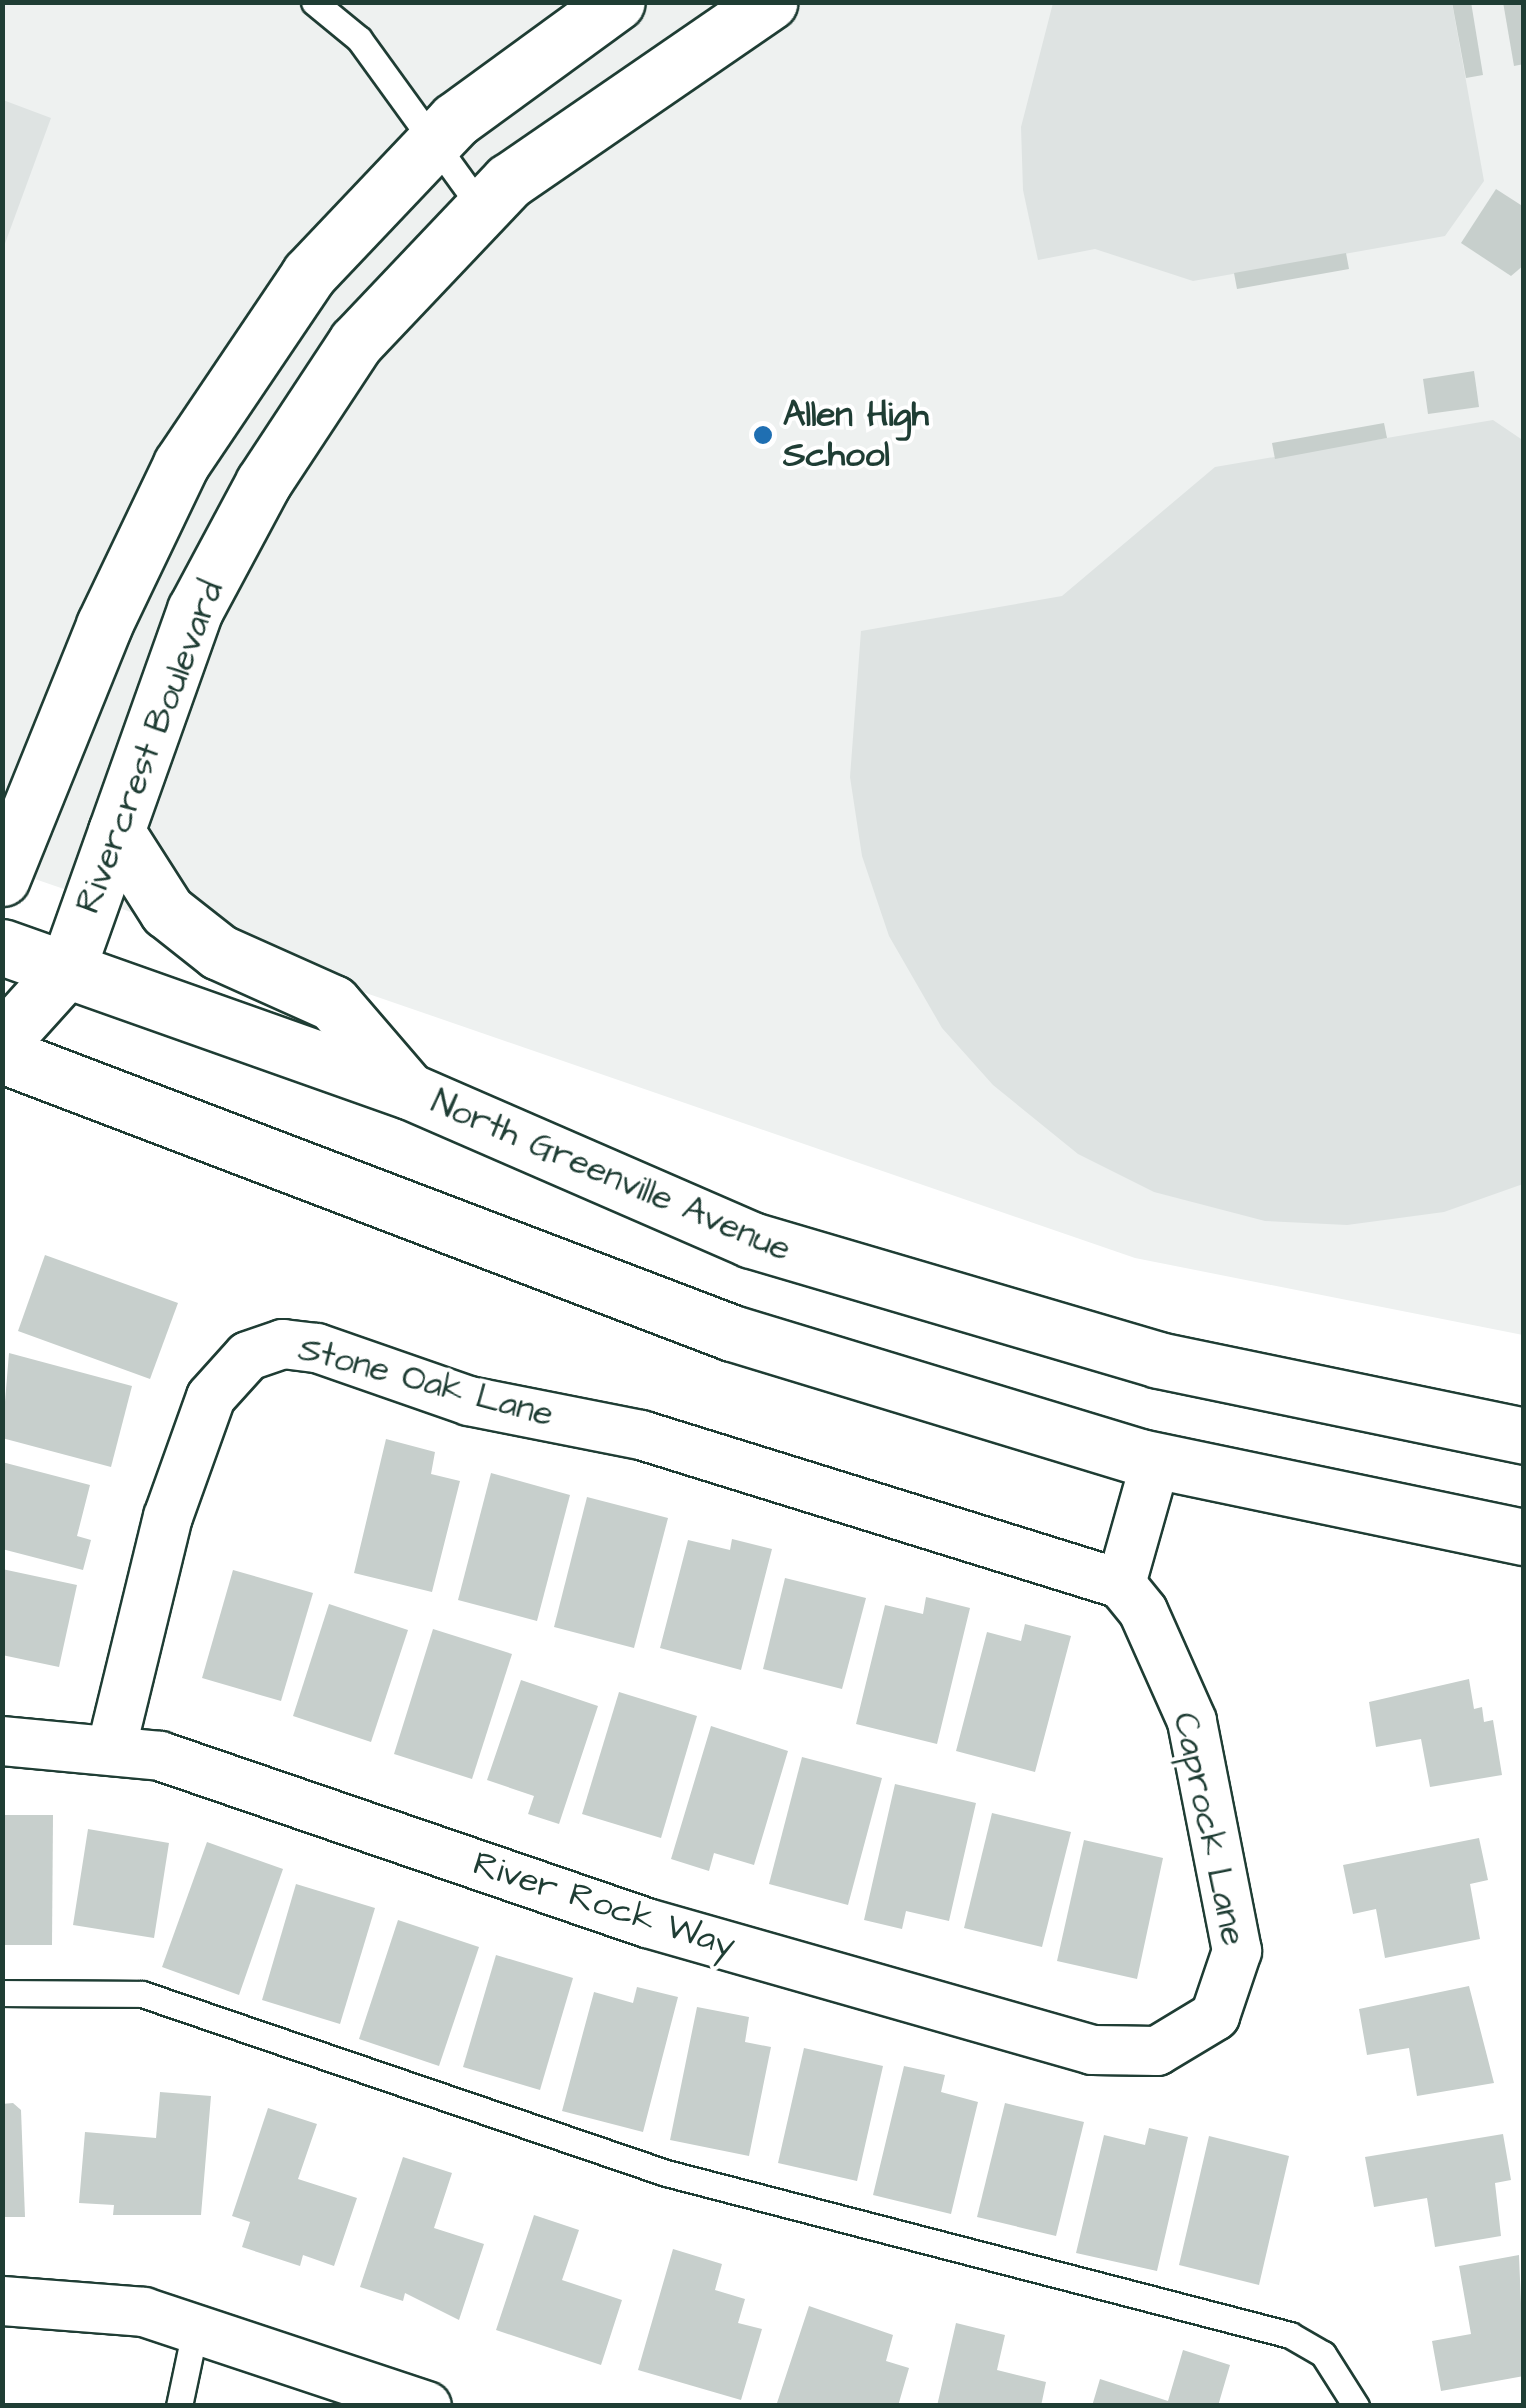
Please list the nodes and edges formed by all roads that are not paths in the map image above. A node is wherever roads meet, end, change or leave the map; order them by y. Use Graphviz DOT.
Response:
graph roads {
  1 [pos="314,2"];
  2 [pos="618,2"];
  3 [pos="769,2"];
  4 [pos="434,140"];
  5 [pos="482,209"];
  6 [pos="116,831"];
  7 [pos="2,878"];
  8 [pos="2,947"];
  9 [pos="67,969"];
  10 [pos="2,1041"];
  11 [pos="2,1055"];
  12 [pos="409,1092"];
  13 [pos="1524,1436"];
  14 [pos="1156,1460"];
  15 [pos="1524,1536"];
  16 [pos="1121,1584"];
  17 [pos="2,1741"];
  18 [pos="112,1746"];
  19 [pos="2,1993"];
  20 [pos="1203,2029"];
  21 [pos="2,2302"];
  22 [pos="196,2325"];
  23 [pos="179,2406"];
  24 [pos="428,2406"];
  25 [pos="1356,2406"];
  1 -- 4 [label="lane"];
  2 -- 4 [label="main road"];
  3 -- 5 [label="main road, Rivercrest Boulevard"];
  4 -- 5 [label="lane"];
  4 -- 7 [label="main road"];
  5 -- 6 [label="main road, Rivercrest Boulevard"];
  6 -- 9 [label="main road, Rivercrest Boulevard"];
  6 -- 12 [label="main road"];
  8 -- 9 [label="main road, North Greenville Avenue"];
  9 -- 10 [label="main road, Rivercrest Boulevard"];
  9 -- 12 [label="main road, North Greenville Avenue"];
  11 -- 14 [label="main road"];
  12 -- 13 [label="main road, North Greenville Avenue"];
  14 -- 15 [label="main road"];
  14 -- 16 [label="street"];
  16 -- 18 [label="street, Stone Oak Lane"];
  16 -- 20 [label="street, Caprock Lane"];
  17 -- 18 [label="street, River Rock Way"];
  18 -- 20 [label="street, River Rock Way"];
  19 -- 25 [label="lane"];
  21 -- 22 [label="street"];
  22 -- 23 [label="lane"];
  22 -- 24 [label="street"];
}
